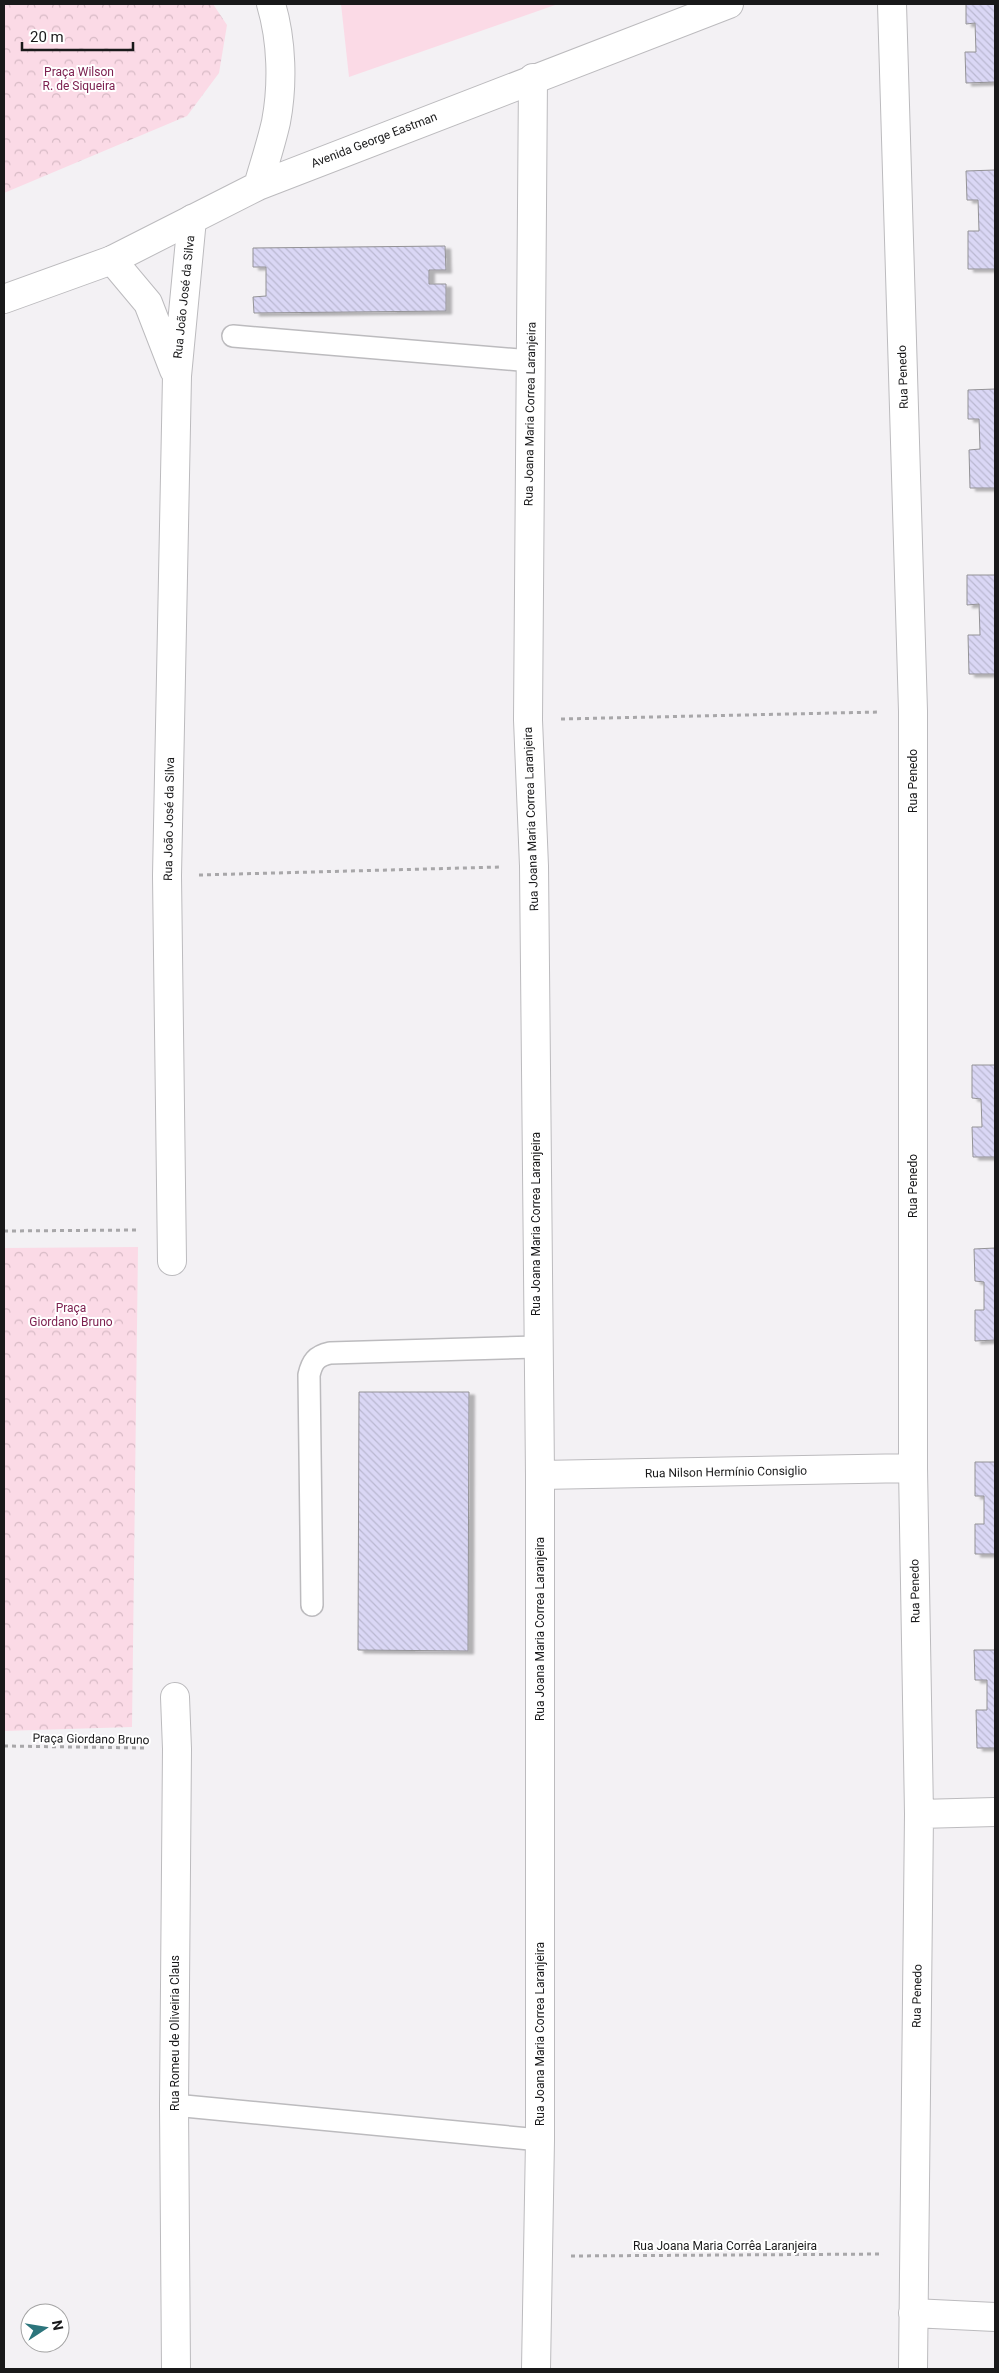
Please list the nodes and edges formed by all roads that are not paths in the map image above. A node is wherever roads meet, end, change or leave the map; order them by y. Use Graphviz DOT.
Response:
graph roads {
  1 [pos="271,4"];
  2 [pos="729,4"];
  3 [pos="892,4"];
  4 [pos="533,78"];
  5 [pos="258,186"];
  6 [pos="192,219"];
  7 [pos="112,260"];
  8 [pos="15,295"];
  9 [pos="233,336"];
  10 [pos="531,361"];
  11 [pos="176,376"];
  12 [pos="172,1262"];
  13 [pos="537,1347"];
  14 [pos="913,1468"];
  15 [pos="540,1476"];
  16 [pos="312,1605"];
  17 [pos="175,1697"];
  18 [pos="995,1812"];
  19 [pos="919,1814"];
  20 [pos="174,2105"];
  21 [pos="540,2140"];
  22 [pos="913,2313"];
  23 [pos="995,2317"];
  24 [pos="176,2369"];
  25 [pos="536,2369"];
  26 [pos="912,2369"];
  1 -- 5 [label="street"];
  2 -- 4 [label="street, Avenida George Eastman"];
  3 -- 14 [label="street, Rua Penedo"];
  4 -- 5 [label="street, Avenida George Eastman"];
  4 -- 10 [label="street, Rua Joana Maria Correa Laranjeira"];
  5 -- 6 [label="street, Avenida George Eastman"];
  6 -- 7 [label="street, Avenida George Eastman"];
  6 -- 11 [label="street, Rua João José da Silva"];
  7 -- 8 [label="street, Avenida George Eastman"];
  7 -- 11 [label="street, Rua João José da Silva"];
  9 -- 10 [label="lane"];
  10 -- 13 [label="street, Rua Joana Maria Correa Laranjeira"];
  11 -- 12 [label="street, Rua João José da Silva"];
  13 -- 15 [label="street, Rua Joana Maria Correa Laranjeira"];
  13 -- 16 [label="lane"];
  14 -- 15 [label="street, Rua Nilson Hermínio Consiglio"];
  14 -- 19 [label="street, Rua Penedo"];
  15 -- 21 [label="street, Rua Joana Maria Correa Laranjeira"];
  17 -- 20 [label="street, Rua Romeu de Oliveiria Claus"];
  18 -- 19 [label="street"];
  19 -- 22 [label="street, Rua Penedo"];
  20 -- 21 [label="lane"];
  20 -- 24 [label="street, Rua Romeu de Oliveiria Claus"];
  21 -- 25 [label="street, Rua Joana Maria Correa Laranjeira"];
  22 -- 23 [label="street"];
  22 -- 26 [label="street, Rua Penedo"];
}
